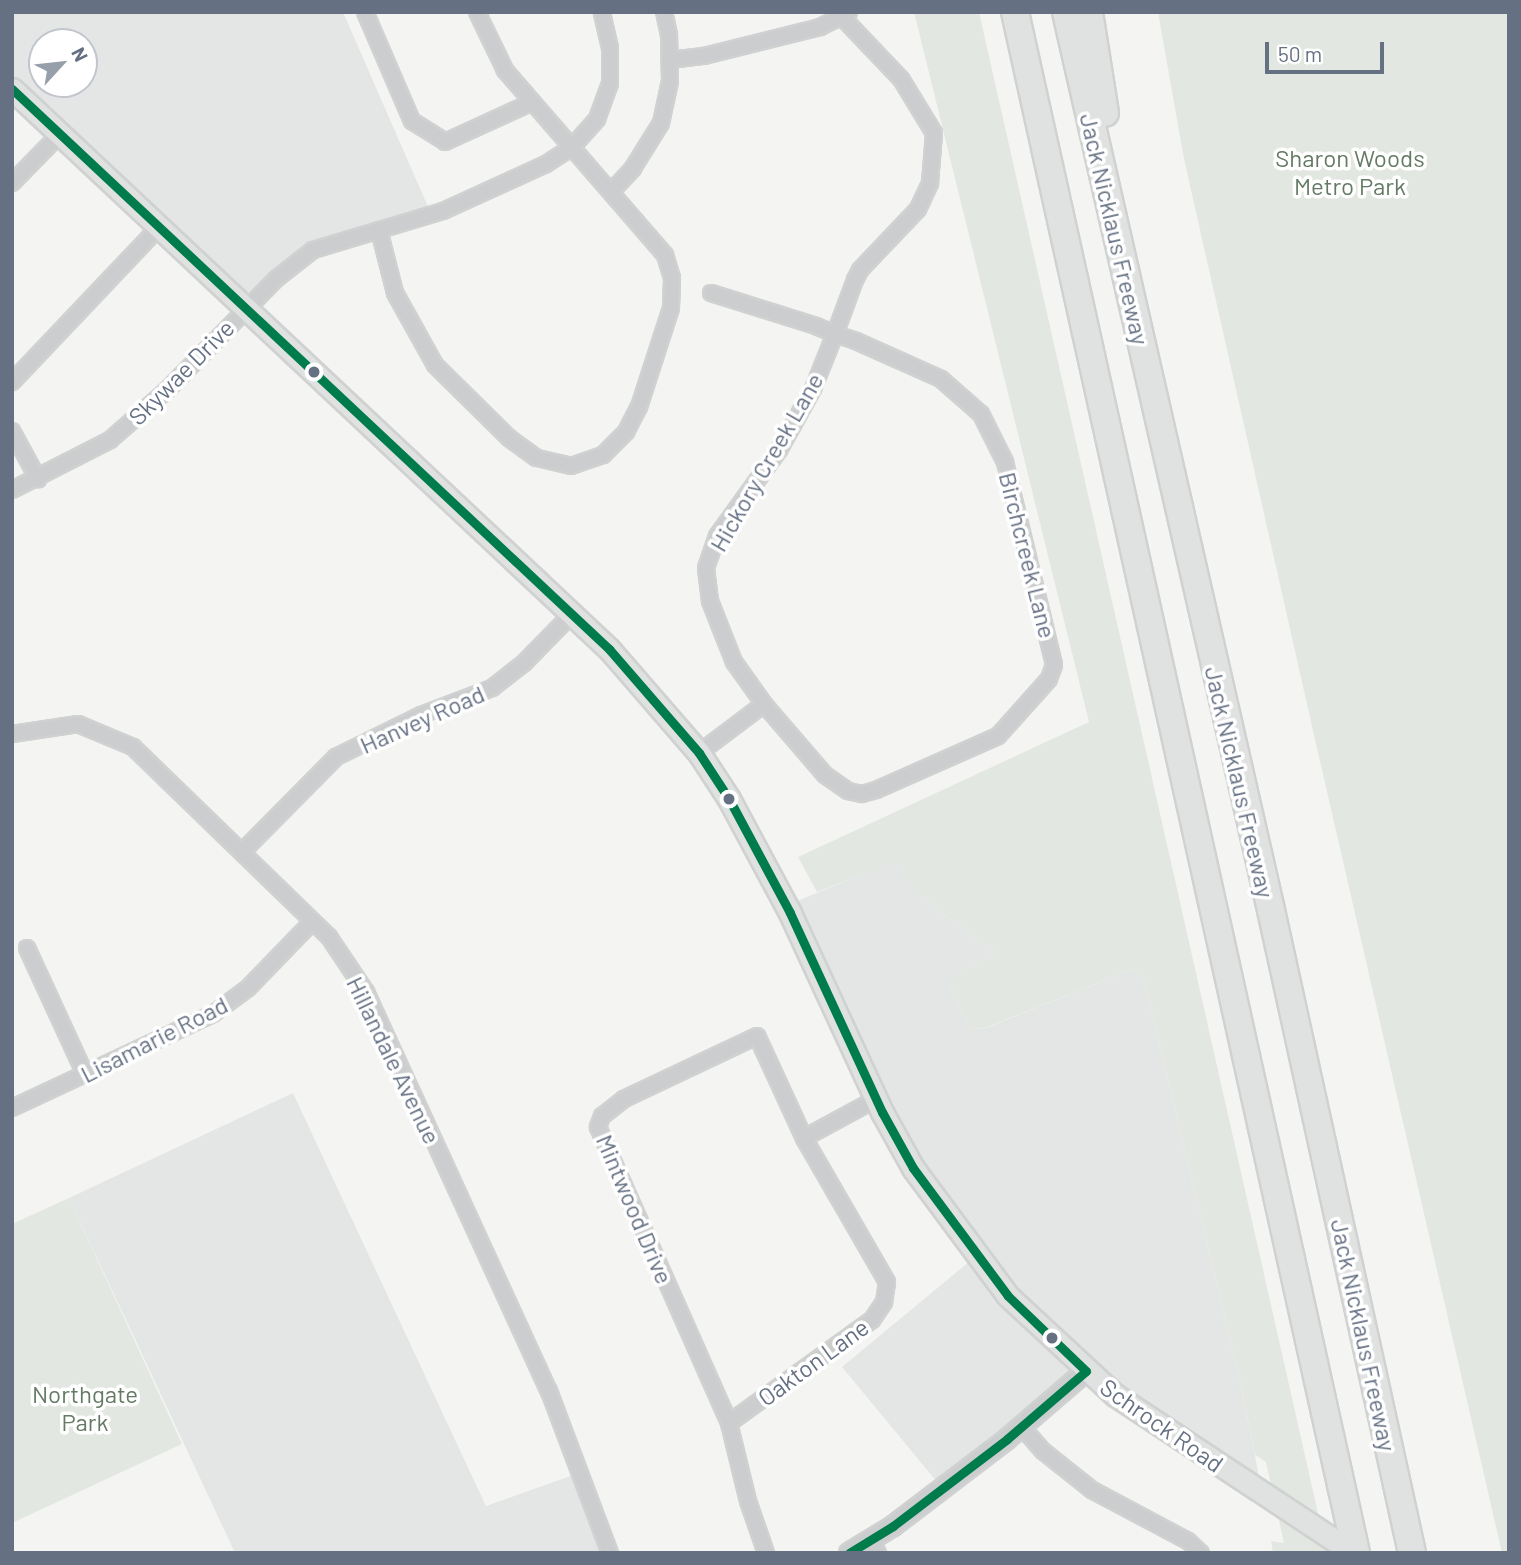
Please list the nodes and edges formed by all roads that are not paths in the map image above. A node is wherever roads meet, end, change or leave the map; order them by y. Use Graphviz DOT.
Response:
graph roads {
  1 [pos="365,12"];
  2 [pos="477,12"];
  3 [pos="602,12"];
  4 [pos="664,12"];
  5 [pos="1015,12"];
  6 [pos="1066,12"];
  7 [pos="1089,12"];
  8 [pos="846,15"];
  9 [pos="670,60"];
  10 [pos="12,89"];
  11 [pos="530,103"];
  12 [pos="60,134"];
  13 [pos="572,147"];
  14 [pos="12,183"];
  15 [pos="611,192"];
  16 [pos="160,226"];
  17 [pos="379,230"];
  18 [pos="1127,285"];
  19 [pos="711,293"];
  20 [pos="247,307"];
  21 [pos="835,334"];
  22 [pos="12,382"];
  23 [pos="12,431"];
  24 [pos="38,479"];
  25 [pos="12,491"];
  26 [pos="572,614"];
  27 [pos="764,704"];
  28 [pos="12,734"];
  29 [pos="790,736"];
  30 [pos="699,753"];
  31 [pos="242,852"];
  32 [pos="312,922"];
  33 [pos="27,948"];
  34 [pos="757,1036"];
  35 [pos="85,1074"];
  36 [pos="876,1099"];
  37 [pos="12,1108"];
  38 [pos="804,1138"];
  39 [pos="1086,1371"];
  40 [pos="729,1423"];
  41 [pos="1021,1427"];
  42 [pos="874,1547"];
  43 [pos="610,1553"];
  44 [pos="765,1553"];
  45 [pos="849,1553"];
  46 [pos="1201,1553"];
  47 [pos="1355,1553"];
  48 [pos="1412,1553"];
  1 -- 11 [label="street"];
  2 -- 11 [label="street"];
  3 -- 13 [label="street, Skywae Drive"];
  4 -- 9 [label="street"];
  5 -- 47 [label="highway, Jack Nicklaus Freeway"];
  6 -- 18 [label="highway, Jack Nicklaus Freeway"];
  7 -- 18 [label="highway"];
  8 -- 9 [label="street"];
  8 -- 21 [label="street, Hickory Creek Lane"];
  9 -- 15 [label="street"];
  10 -- 12 [label="main road, Schrock Road"];
  11 -- 13 [label="street"];
  12 -- 14 [label="street"];
  12 -- 16 [label="main road, Schrock Road"];
  13 -- 15 [label="street"];
  13 -- 17 [label="street, Skywae Drive"];
  15 -- 17 [label="street"];
  16 -- 20 [label="main road, Schrock Road"];
  16 -- 22 [label="street"];
  17 -- 20 [label="street, Skywae Drive"];
  18 -- 48 [label="highway, Jack Nicklaus Freeway"];
  19 -- 21 [label="street, Birchcreek Lane"];
  20 -- 24 [label="street, Skywae Drive"];
  20 -- 26 [label="main road, Schrock Road"];
  21 -- 27 [label="street, Hickory Creek Lane"];
  21 -- 29 [label="street, Birchcreek Lane"];
  23 -- 24 [label="street"];
  24 -- 25 [label="street, Skywae Drive"];
  26 -- 30 [label="main road, Schrock Road"];
  26 -- 31 [label="street, Hanvey Road"];
  27 -- 29 [label="street, Hickory Creek Lane"];
  27 -- 30 [label="street"];
  28 -- 31 [label="street, Hillandale Avenue"];
  30 -- 36 [label="main road, Schrock Road"];
  31 -- 32 [label="street, Hillandale Avenue"];
  32 -- 35 [label="street, Lisamarie Road"];
  32 -- 43 [label="street, Hillandale Avenue"];
  33 -- 35 [label="street"];
  34 -- 38 [label="street, Oakton Lane"];
  34 -- 40 [label="street, Mintwood Drive"];
  35 -- 37 [label="street, Lisamarie Road"];
  36 -- 38 [label="street"];
  36 -- 39 [label="main road, Schrock Road"];
  38 -- 40 [label="street, Oakton Lane"];
  39 -- 41 [label="street"];
  39 -- 47 [label="main road, Schrock Road"];
  40 -- 44 [label="street"];
  41 -- 42 [label="street"];
  41 -- 46 [label="street"];
  42 -- 45 [label="street"];
}
